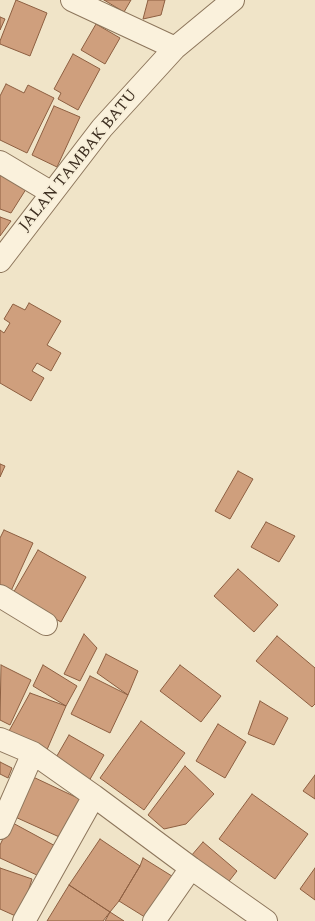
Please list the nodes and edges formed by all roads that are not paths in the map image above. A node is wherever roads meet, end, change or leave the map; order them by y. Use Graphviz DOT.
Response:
graph roads {
  1 [pos="72,0"];
  2 [pos="232,0"];
  3 [pos="175,48"];
  4 [pos="0,162"];
  5 [pos="52,193"];
  6 [pos="0,261"];
  7 [pos="0,596"];
  8 [pos="46,624"];
  9 [pos="0,739"];
  10 [pos="33,753"];
  11 [pos="94,796"];
  12 [pos="0,828"];
  13 [pos="191,868"];
  14 [pos="24,921"];
  15 [pos="154,921"];
  16 [pos="266,921"];
  1 -- 3 [label="street"];
  2 -- 3 [label="street, JALAN TAMBAK BATU"];
  3 -- 5 [label="street, JALAN TAMBAK BATU"];
  4 -- 5 [label="street"];
  5 -- 6 [label="street, JALAN TAMBAK BATU"];
  7 -- 8 [label="street"];
  9 -- 10 [label="street"];
  10 -- 11 [label="street"];
  10 -- 12 [label="street"];
  11 -- 13 [label="street"];
  11 -- 14 [label="street"];
  13 -- 15 [label="street"];
  13 -- 16 [label="street"];
}
